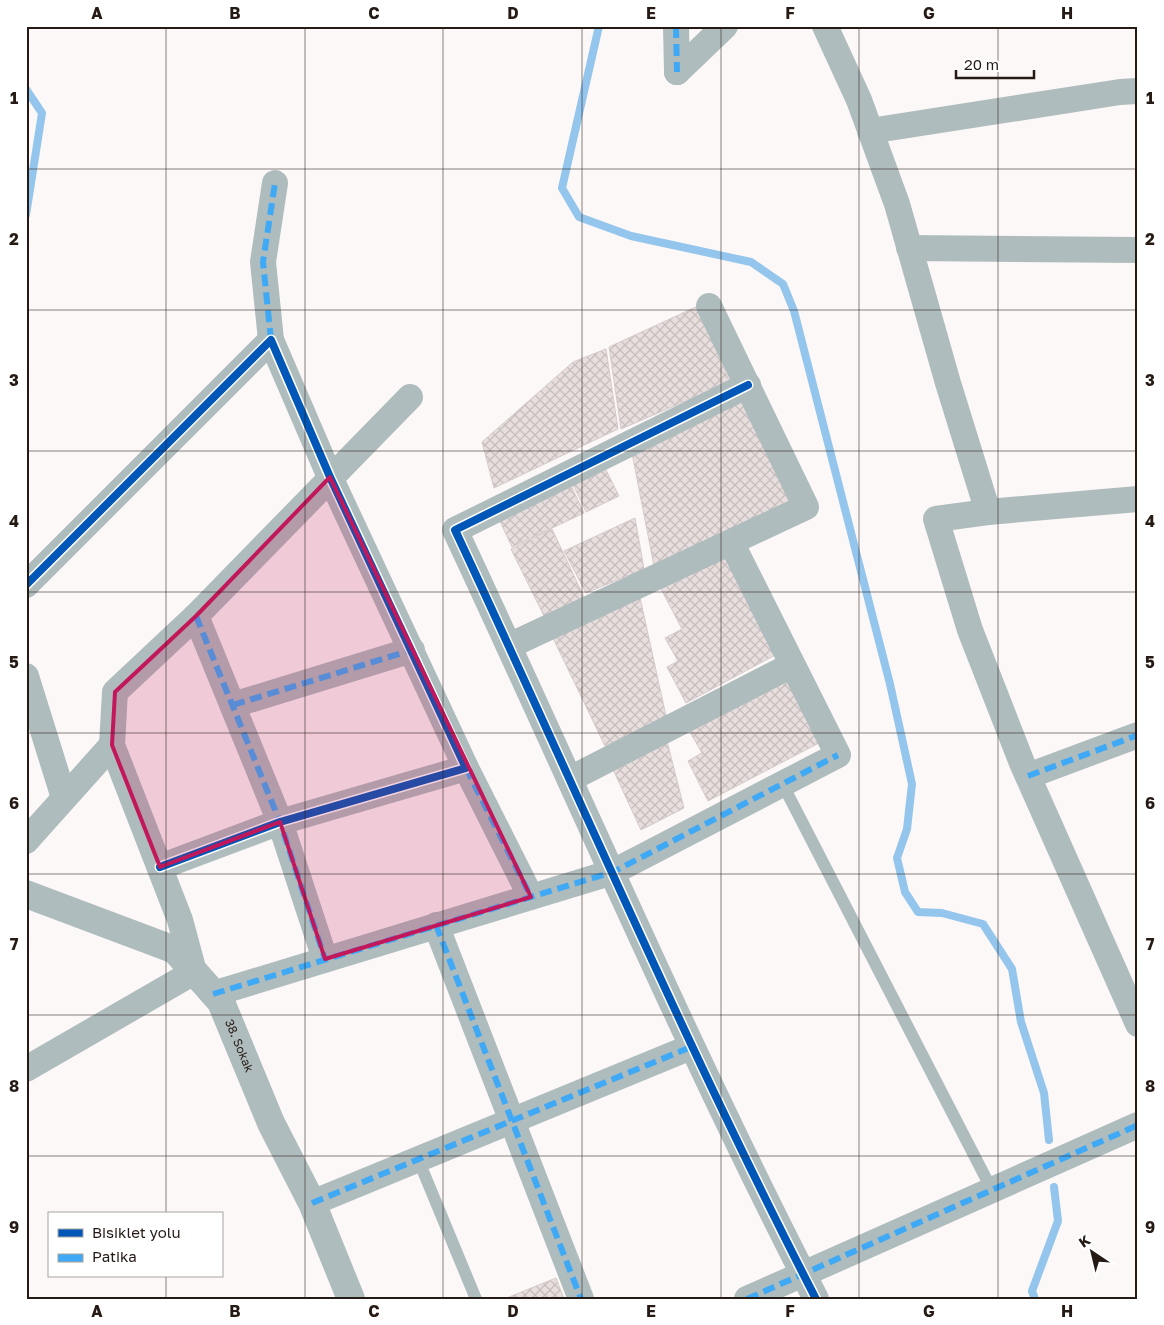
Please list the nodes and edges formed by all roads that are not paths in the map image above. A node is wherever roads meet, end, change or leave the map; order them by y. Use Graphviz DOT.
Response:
graph roads {
  1 [pos="676,26"];
  2 [pos="725,26"];
  3 [pos="825,26"];
  4 [pos="1138,91"];
  5 [pos="870,131"];
  6 [pos="275,183"];
  7 [pos="909,248"];
  8 [pos="1138,250"];
  9 [pos="709,306"];
  10 [pos="271,340"];
  11 [pos="748,385"];
  12 [pos="410,397"];
  13 [pos="330,477"];
  14 [pos="1138,499"];
  15 [pos="988,512"];
  16 [pos="731,542"];
  17 [pos="26,585"];
  18 [pos="196,616"];
  19 [pos="509,646"];
  20 [pos="412,650"];
  21 [pos="792,665"];
  22 [pos="26,676"];
  23 [pos="233,705"];
  24 [pos="1138,735"];
  25 [pos="112,745"];
  26 [pos="466,768"];
  27 [pos="1028,776"];
  28 [pos="570,779"];
  29 [pos="782,783"];
  30 [pos="64,798"];
  31 [pos="280,822"];
  32 [pos="26,841"];
  33 [pos="160,867"];
  34 [pos="613,872"];
  35 [pos="26,894"];
  36 [pos="530,897"];
  37 [pos="436,925"];
  38 [pos="325,959"];
  39 [pos="194,972"];
  40 [pos="213,994"];
  41 [pos="1138,1024"];
  42 [pos="691,1047"];
  43 [pos="26,1070"];
  44 [pos="511,1121"];
  45 [pos="1138,1125"];
  46 [pos="418,1159"];
  47 [pos="992,1190"];
  48 [pos="312,1203"];
  49 [pos="803,1274"];
  50 [pos="351,1299"];
  51 [pos="476,1299"];
  52 [pos="581,1299"];
  53 [pos="747,1299"];
  54 [pos="816,1299"];
  1 -- 2 [label="street"];
  3 -- 5 [label="street"];
  4 -- 5 [label="street"];
  5 -- 7 [label="street"];
  6 -- 10 [label="street"];
  7 -- 8 [label="street"];
  7 -- 15 [label="street"];
  9 -- 11 [label="street"];
  10 -- 13 [label="street"];
  10 -- 17 [label="street"];
  11 -- 16 [label="street"];
  11 -- 19 [label="street"];
  12 -- 13 [label="street"];
  13 -- 18 [label="street"];
  13 -- 20 [label="street"];
  14 -- 15 [label="street"];
  15 -- 27 [label="street"];
  16 -- 19 [label="street"];
  16 -- 21 [label="street"];
  18 -- 23 [label="street"];
  18 -- 25 [label="street"];
  19 -- 28 [label="street"];
  20 -- 23 [label="street"];
  20 -- 26 [label="street"];
  21 -- 28 [label="street"];
  21 -- 29 [label="street"];
  22 -- 30 [label="street"];
  23 -- 31 [label="street"];
  24 -- 27 [label="street"];
  25 -- 30 [label="street"];
  25 -- 33 [label="street"];
  26 -- 31 [label="street"];
  26 -- 36 [label="street"];
  27 -- 41 [label="street"];
  28 -- 34 [label="street"];
  29 -- 34 [label="street"];
  29 -- 47 [label="lane"];
  30 -- 32 [label="street"];
  31 -- 33 [label="street"];
  31 -- 38 [label="street"];
  33 -- 39 [label="street"];
  34 -- 36 [label="street"];
  34 -- 42 [label="street"];
  35 -- 39 [label="street, 38. Sokak"];
  36 -- 37 [label="street"];
  37 -- 38 [label="street"];
  37 -- 44 [label="street"];
  38 -- 40 [label="street"];
  39 -- 40 [label="street, 38. Sokak"];
  39 -- 43 [label="street"];
  40 -- 48 [label="street, 38. Sokak"];
  42 -- 44 [label="street"];
  42 -- 49 [label="street"];
  44 -- 46 [label="street"];
  44 -- 52 [label="street"];
  45 -- 47 [label="street"];
  46 -- 48 [label="street"];
  46 -- 51 [label="lane"];
  47 -- 49 [label="street"];
  48 -- 50 [label="street, 38. Sokak"];
  49 -- 53 [label="street"];
  49 -- 54 [label="street"];
}
